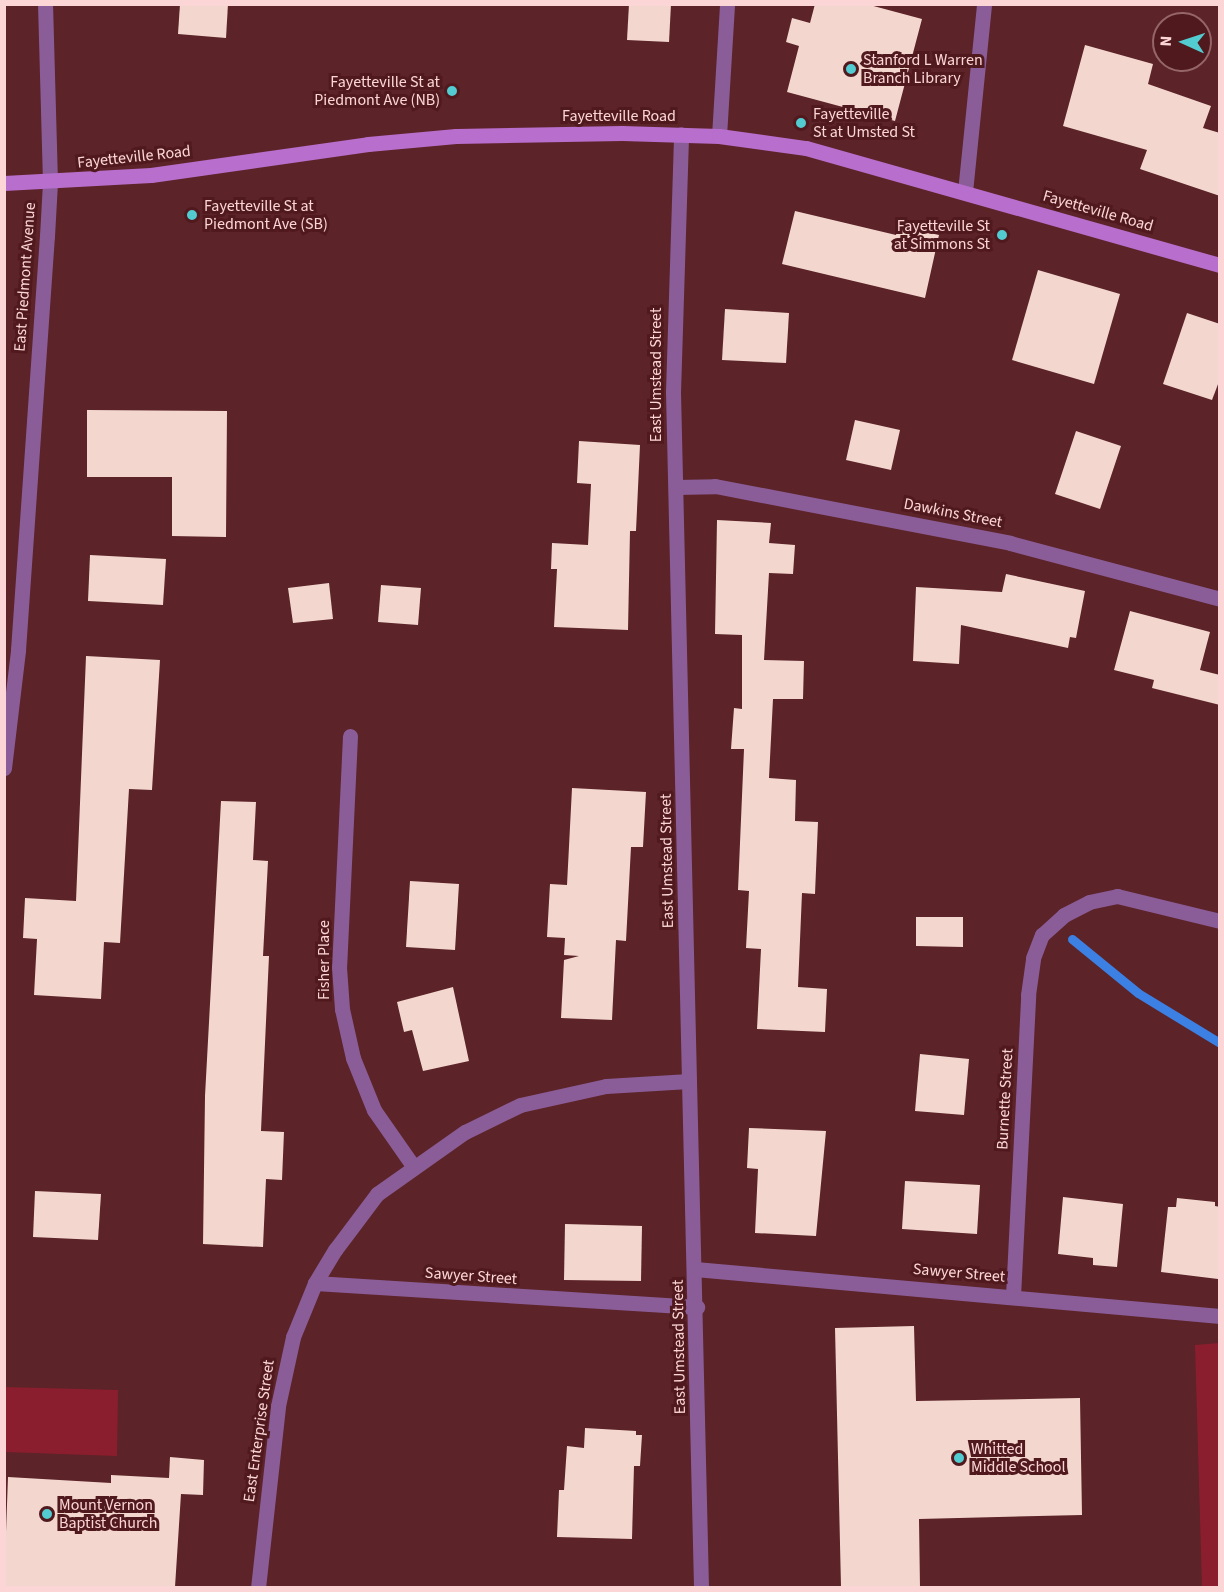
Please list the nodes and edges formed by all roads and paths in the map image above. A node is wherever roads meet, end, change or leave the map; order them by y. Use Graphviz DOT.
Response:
graph roads {
  1 [pos="45,4"];
  2 [pos="727,4"];
  3 [pos="984,4"];
  4 [pos="681,135"];
  5 [pos="719,136"];
  6 [pos="50,182"];
  7 [pos="4,183"];
  8 [pos="965,192"];
  9 [pos="1220,266"];
  10 [pos="676,487"];
  11 [pos="1220,599"];
  12 [pos="350,736"];
  13 [pos="4,768"];
  14 [pos="1220,921"];
  15 [pos="689,1081"];
  16 [pos="413,1166"];
  17 [pos="695,1269"];
  18 [pos="315,1283"];
  19 [pos="1013,1296"];
  20 [pos="697,1307"];
  21 [pos="1220,1316"];
  22 [pos="258,1587"];
  23 [pos="701,1587"];
  1 -- 6 [label="street, East Piedmont Avenue"];
  2 -- 5 [label="street"];
  3 -- 8 [label="street"];
  4 -- 5 [label="main road, Fayetteville Road"];
  4 -- 6 [label="main road, Fayetteville Road"];
  4 -- 10 [label="street, East Umstead Street"];
  5 -- 8 [label="main road, Fayetteville Road"];
  6 -- 7 [label="main road, Fayetteville Road"];
  6 -- 13 [label="street, East Piedmont Avenue"];
  8 -- 9 [label="main road, Fayetteville Road"];
  10 -- 11 [label="street, Dawkins Street"];
  10 -- 15 [label="street, East Umstead Street"];
  12 -- 16 [label="street, Fisher Place"];
  14 -- 19 [label="street, Burnette Street"];
  15 -- 16 [label="street, East Enterprise Street"];
  15 -- 17 [label="street, East Umstead Street"];
  16 -- 18 [label="street, East Enterprise Street"];
  17 -- 19 [label="street, Sawyer Street"];
  17 -- 20 [label="street, East Umstead Street"];
  18 -- 20 [label="street, Sawyer Street"];
  18 -- 22 [label="street, East Enterprise Street"];
  19 -- 21 [label="street, Sawyer Street"];
  20 -- 23 [label="street, East Umstead Street"];
}
